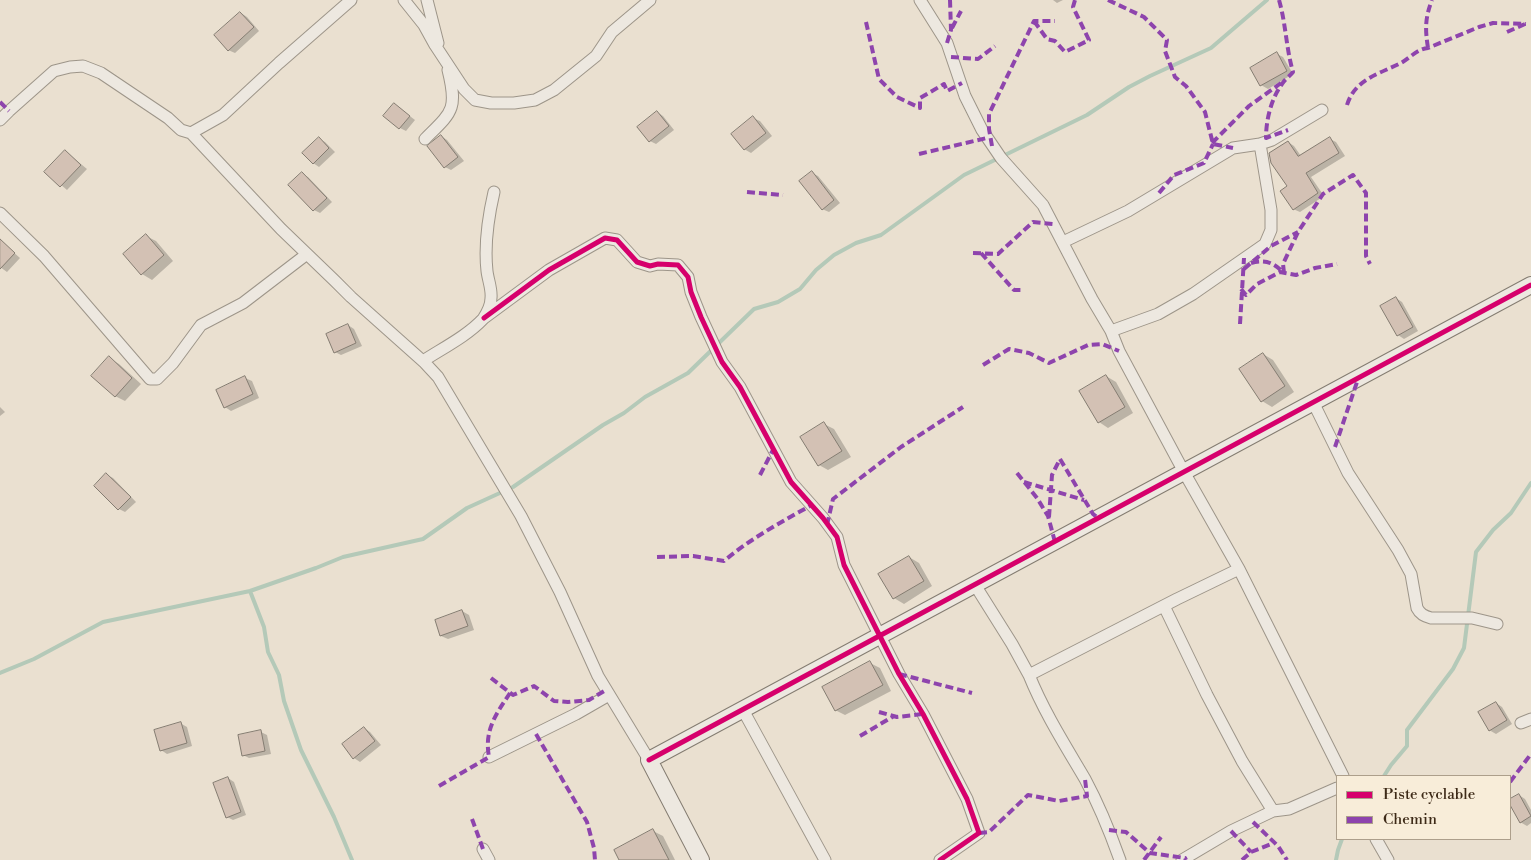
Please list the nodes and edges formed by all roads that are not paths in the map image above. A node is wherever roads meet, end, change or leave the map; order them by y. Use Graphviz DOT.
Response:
graph roads {
  1 [pos="350,0"];
  2 [pos="404,0"];
  3 [pos="427,0"];
  4 [pos="650,0"];
  5 [pos="920,0"];
  6 [pos="445,60"];
  7 [pos="467,92"];
  8 [pos="452,104"];
  9 [pos="1322,110"];
  10 [pos="0,120"];
  11 [pos="191,133"];
  12 [pos="425,140"];
  13 [pos="1260,144"];
  14 [pos="494,192"];
  15 [pos="0,213"];
  16 [pos="1062,242"];
  17 [pos="307,254"];
  18 [pos="1531,285"];
  19 [pos="484,318"];
  20 [pos="1111,331"];
  21 [pos="423,361"];
  22 [pos="1313,402"];
  23 [pos="1184,472"];
  24 [pos="1239,569"];
  25 [pos="975,585"];
  26 [pos="1164,606"];
  27 [pos="1497,624"];
  28 [pos="881,636"];
  29 [pos="1028,675"];
  30 [pos="609,695"];
  31 [pos="744,710"];
  32 [pos="488,757"];
  33 [pos="649,760"];
  34 [pos="1342,775"];
  35 [pos="1336,788"];
  36 [pos="1273,811"];
  37 [pos="1377,840"];
  38 [pos="483,848"];
  39 [pos="490,860"];
  40 [pos="701,860"];
  41 [pos="825,860"];
  42 [pos="940,860"];
  43 [pos="1120,860"];
  44 [pos="1182,860"];
  45 [pos="1388,860"];
  1 -- 11 [label="street"];
  2 -- 6 [label="street"];
  3 -- 6 [label="street"];
  4 -- 7 [label="street"];
  5 -- 16 [label="street"];
  6 -- 7 [label="street"];
  6 -- 8 [label="street"];
  7 -- 8 [label="street"];
  8 -- 12 [label="street"];
  9 -- 13 [label="street"];
  10 -- 11 [label="street"];
  11 -- 17 [label="street"];
  13 -- 16 [label="street"];
  13 -- 20 [label="street"];
  14 -- 19 [label="street"];
  15 -- 17 [label="street"];
  16 -- 20 [label="street"];
  17 -- 21 [label="street"];
  18 -- 22 [label="street"];
  19 -- 21 [label="street"];
  19 -- 28 [label="street"];
  20 -- 23 [label="street"];
  21 -- 30 [label="street"];
  22 -- 23 [label="street"];
  22 -- 27 [label="street"];
  23 -- 24 [label="street"];
  23 -- 25 [label="street"];
  24 -- 26 [label="street"];
  24 -- 34 [label="street"];
  25 -- 28 [label="street"];
  25 -- 29 [label="street"];
  26 -- 29 [label="street"];
  26 -- 36 [label="street"];
  28 -- 31 [label="street"];
  28 -- 42 [label="street"];
  29 -- 43 [label="street"];
  30 -- 32 [label="street"];
  30 -- 33 [label="street"];
  31 -- 33 [label="street"];
  31 -- 41 [label="street"];
  33 -- 40 [label="street"];
  35 -- 36 [label="street"];
  36 -- 44 [label="street"];
  37 -- 45 [label="street"];
  38 -- 39 [label="street"];
}
